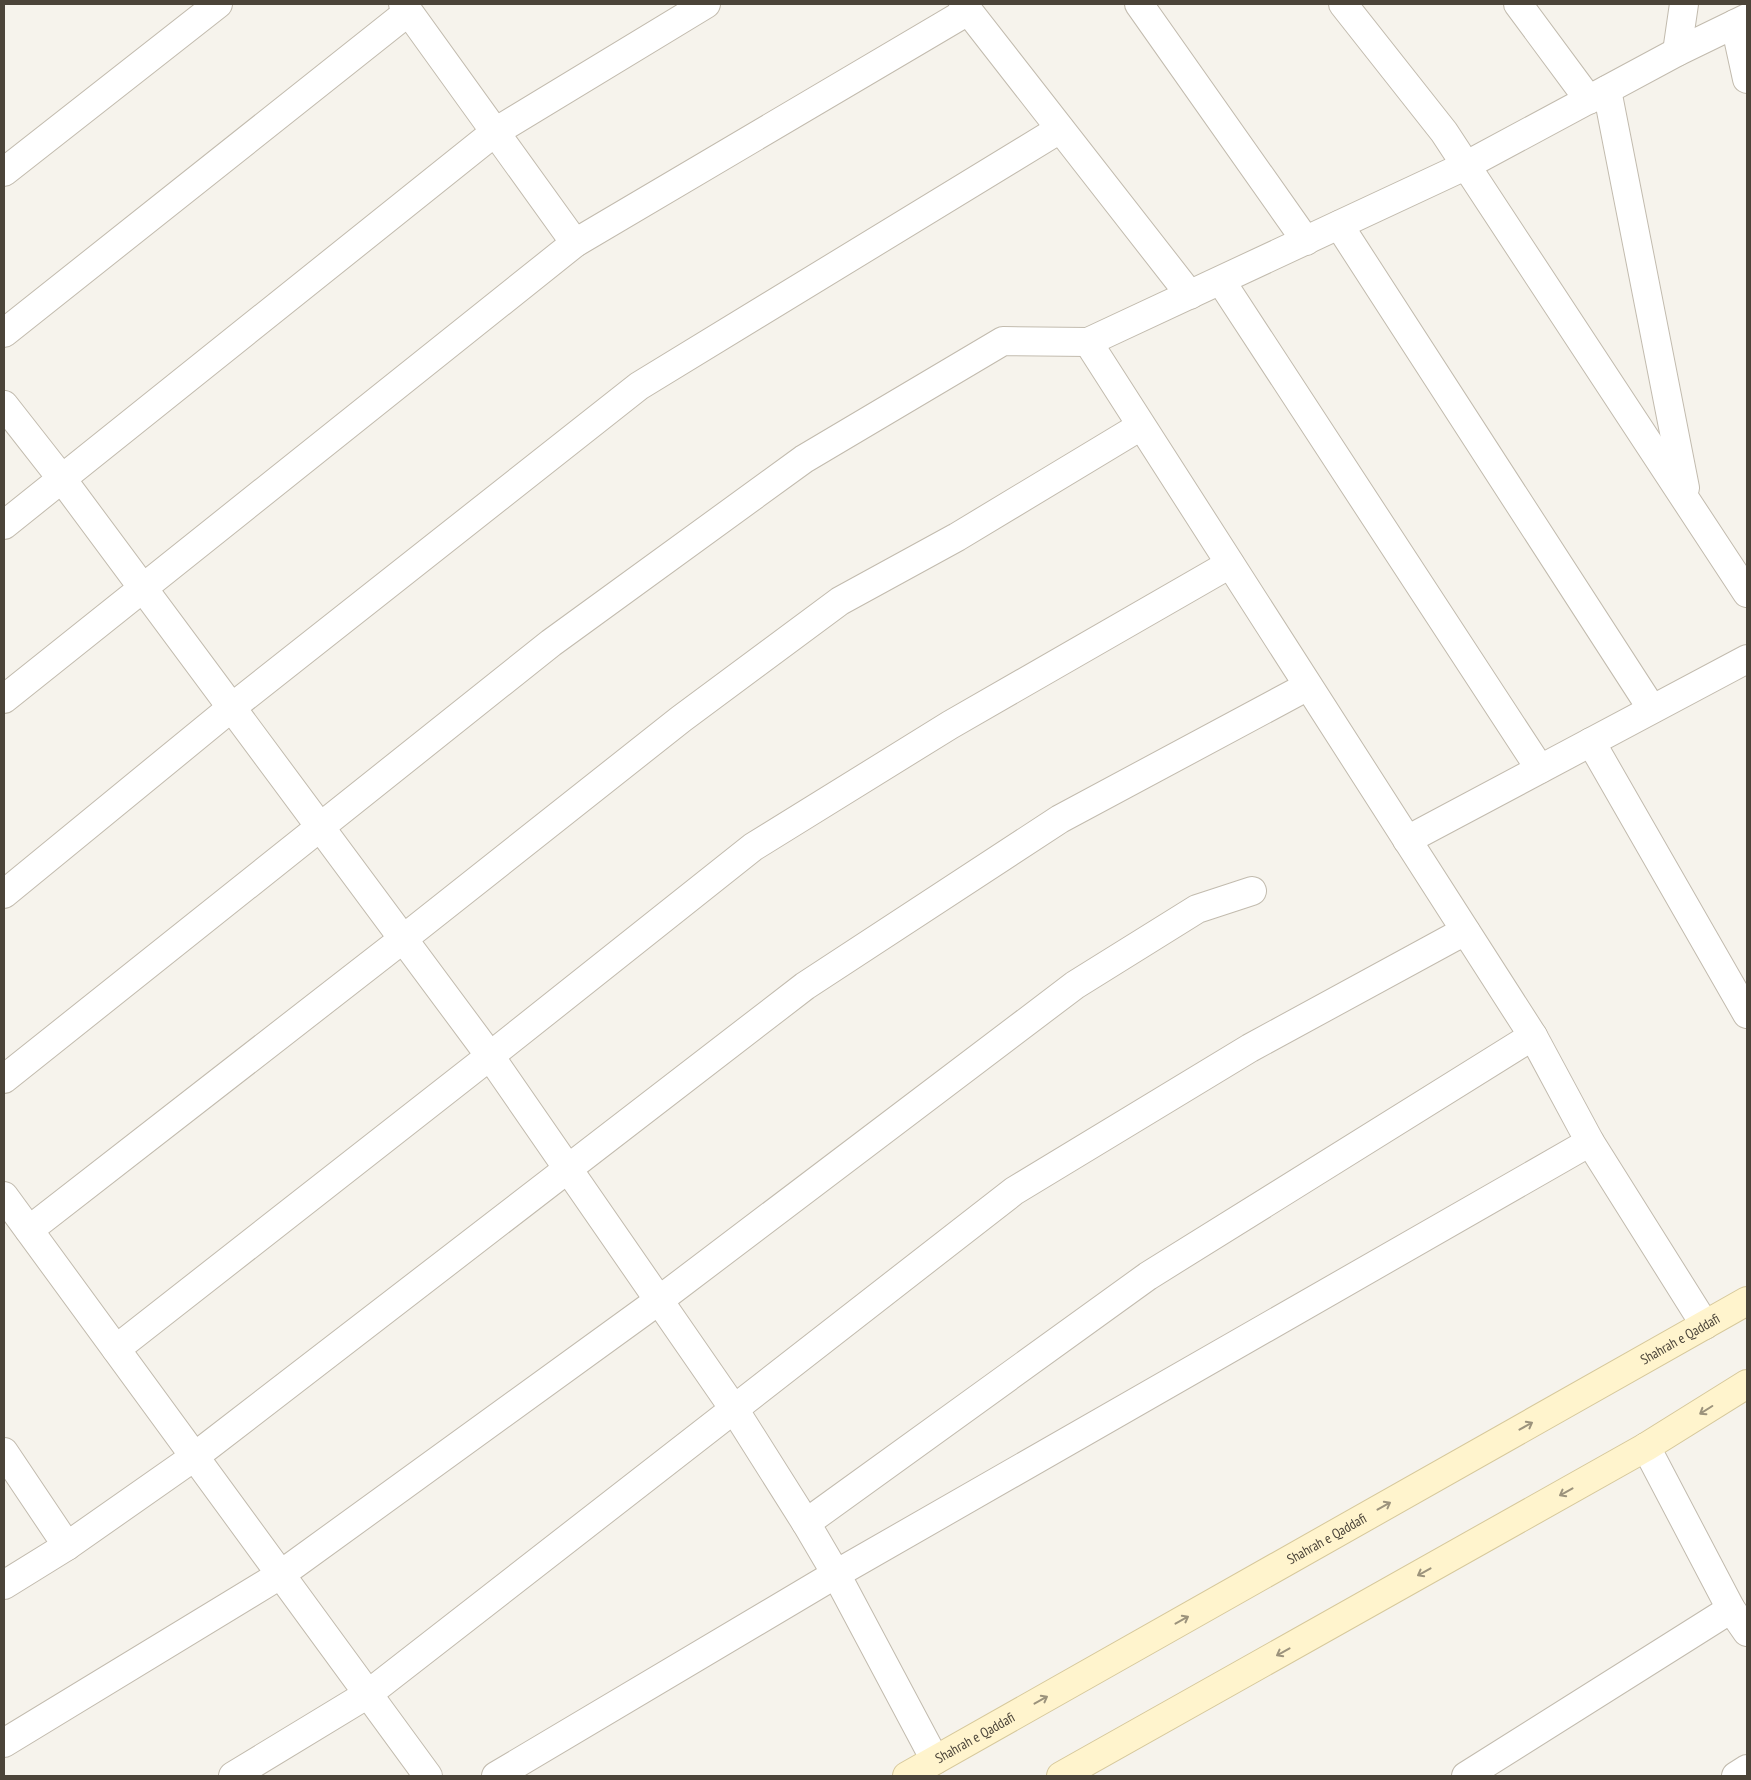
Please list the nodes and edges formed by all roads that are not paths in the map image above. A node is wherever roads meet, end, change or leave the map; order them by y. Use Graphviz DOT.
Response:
graph roads {
  1 [pos="218,4"];
  2 [pos="706,4"];
  3 [pos="1139,4"];
  4 [pos="1343,4"];
  5 [pos="1518,4"];
  6 [pos="1684,4"];
  7 [pos="965,7"];
  8 [pos="406,8"];
  9 [pos="1741,21"];
  10 [pos="1677,52"];
  11 [pos="1747,79"];
  12 [pos="1598,95"];
  13 [pos="1060,129"];
  14 [pos="495,132"];
  15 [pos="1465,166"];
  16 [pos="4,172"];
  17 [pos="1339,225"];
  18 [pos="1306,241"];
  19 [pos="575,243"];
  20 [pos="1221,281"];
  21 [pos="1190,295"];
  22 [pos="4,333"];
  23 [pos="1088,342"];
  24 [pos="4,404"];
  25 [pos="1141,426"];
  26 [pos="62,479"];
  27 [pos="1687,501"];
  28 [pos="4,525"];
  29 [pos="1230,564"];
  30 [pos="143,588"];
  31 [pos="1747,593"];
  32 [pos="1747,659"];
  33 [pos="1308,686"];
  34 [pos="4,699"];
  35 [pos="231,708"];
  36 [pos="1652,709"];
  37 [pos="1591,742"];
  38 [pos="1540,768"];
  39 [pos="320,827"];
  40 [pos="1407,840"];
  41 [pos="1252,891"];
  42 [pos="4,894"];
  43 [pos="1466,932"];
  44 [pos="403,939"];
  45 [pos="1747,1014"];
  46 [pos="1533,1036"];
  47 [pos="490,1056"];
  48 [pos="4,1079"];
  49 [pos="1590,1142"];
  50 [pos="568,1170"];
  51 [pos="4,1196"];
  52 [pos="29,1230"];
  53 [pos="658,1300"];
  54 [pos="1747,1301"];
  55 [pos="1704,1325"];
  56 [pos="116,1349"];
  57 [pos="1747,1384"];
  58 [pos="734,1410"];
  59 [pos="1646,1447"];
  60 [pos="4,1452"];
  61 [pos="194,1457"];
  62 [pos="806,1523"];
  63 [pos="67,1546"];
  64 [pos="836,1574"];
  65 [pos="280,1575"];
  66 [pos="4,1585"];
  67 [pos="1731,1609"];
  68 [pos="1747,1632"];
  69 [pos="368,1694"];
  70 [pos="4,1743"];
  71 [pos="935,1760"];
  72 [pos="1747,1769"];
  73 [pos="233,1776"];
  74 [pos="428,1776"];
  75 [pos="496,1776"];
  76 [pos="907,1776"];
  77 [pos="1061,1776"];
  78 [pos="1466,1776"];
  79 [pos="1736,1776"];
  1 -- 16 [label="street"];
  2 -- 14 [label="street"];
  3 -- 18 [label="street"];
  4 -- 15 [label="street"];
  5 -- 12 [label="street"];
  6 -- 10 [label="street"];
  7 -- 13 [label="street"];
  7 -- 19 [label="street"];
  8 -- 14 [label="street"];
  8 -- 22 [label="street"];
  9 -- 10 [label="street"];
  9 -- 11 [label="street"];
  10 -- 12 [label="street"];
  12 -- 15 [label="street"];
  12 -- 27 [label="street"];
  13 -- 21 [label="street"];
  13 -- 35 [label="street"];
  14 -- 19 [label="street"];
  14 -- 26 [label="street"];
  15 -- 17 [label="street"];
  15 -- 27 [label="street"];
  17 -- 18 [label="street"];
  17 -- 36 [label="street"];
  18 -- 20 [label="street"];
  19 -- 30 [label="street"];
  20 -- 21 [label="street"];
  20 -- 38 [label="street"];
  21 -- 23 [label="street"];
  23 -- 25 [label="street"];
  23 -- 39 [label="street"];
  24 -- 26 [label="street"];
  25 -- 29 [label="street"];
  25 -- 44 [label="street"];
  26 -- 28 [label="street"];
  26 -- 30 [label="street"];
  27 -- 31 [label="street"];
  29 -- 33 [label="street"];
  29 -- 47 [label="street"];
  30 -- 34 [label="street"];
  30 -- 35 [label="street"];
  32 -- 36 [label="street"];
  33 -- 40 [label="street"];
  33 -- 50 [label="street"];
  35 -- 39 [label="street"];
  35 -- 42 [label="street"];
  36 -- 37 [label="street"];
  37 -- 38 [label="street"];
  37 -- 45 [label="street"];
  38 -- 40 [label="street"];
  39 -- 44 [label="street"];
  39 -- 48 [label="street"];
  40 -- 43 [label="street"];
  41 -- 53 [label="street"];
  43 -- 46 [label="street"];
  43 -- 58 [label="street"];
  44 -- 47 [label="street"];
  44 -- 52 [label="street"];
  46 -- 49 [label="street"];
  46 -- 62 [label="street"];
  47 -- 50 [label="street"];
  47 -- 56 [label="street"];
  49 -- 55 [label="street"];
  49 -- 64 [label="street"];
  50 -- 53 [label="street"];
  50 -- 61 [label="street"];
  51 -- 52 [label="street"];
  52 -- 56 [label="street"];
  53 -- 58 [label="street"];
  53 -- 65 [label="street"];
  54 -- 55 [label="main road, Shahrah e Qaddafi"];
  71 -- 55 [label="main road, Shahrah e Qaddafi, one-way"];
  56 -- 61 [label="street"];
  57 -- 59 [label="main road, one-way"];
  58 -- 62 [label="street"];
  58 -- 69 [label="street"];
  59 -- 67 [label="street"];
  59 -- 77 [label="main road, one-way"];
  60 -- 63 [label="street"];
  61 -- 63 [label="street"];
  61 -- 65 [label="street"];
  62 -- 64 [label="street"];
  63 -- 66 [label="street"];
  64 -- 71 [label="street"];
  64 -- 75 [label="street"];
  65 -- 69 [label="street"];
  65 -- 70 [label="street"];
  67 -- 68 [label="street"];
  67 -- 78 [label="street"];
  69 -- 73 [label="street"];
  69 -- 74 [label="street"];
  71 -- 76 [label="main road, Shahrah e Qaddafi"];
  72 -- 79 [label="street"];
}
